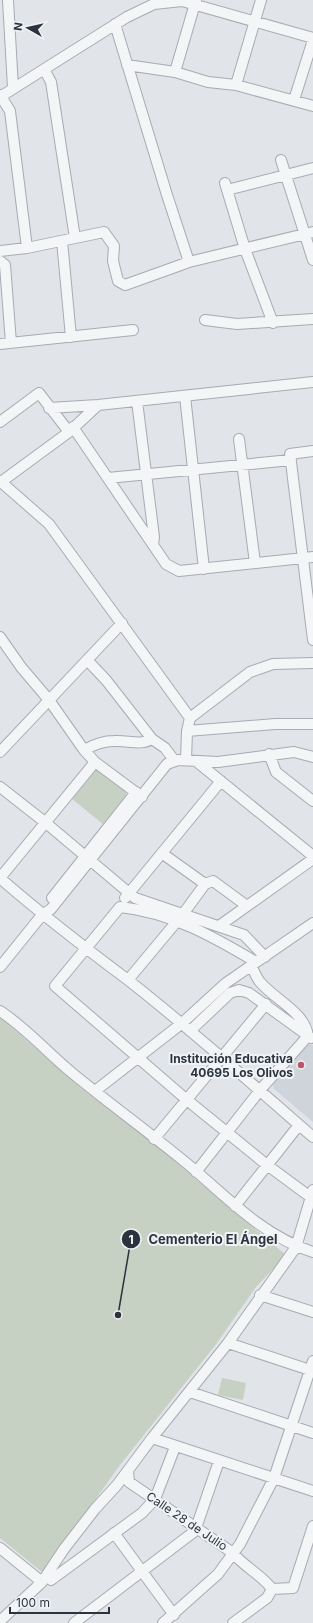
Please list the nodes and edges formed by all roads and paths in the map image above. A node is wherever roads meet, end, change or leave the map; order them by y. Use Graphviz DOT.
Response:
graph roads {
  1 [pos="8,0"];
  2 [pos="261,0"];
  3 [pos="196,2"];
  4 [pos="255,21"];
  5 [pos="115,24"];
  6 [pos="313,39"];
  7 [pos="127,64"];
  8 [pos="44,69"];
  9 [pos="175,72"];
  10 [pos="236,85"];
  11 [pos="14,88"];
  12 [pos="0,96"];
  13 [pos="294,100"];
  14 [pos="313,106"];
  15 [pos="281,160"];
  16 [pos="313,168"];
  17 [pos="286,176"];
  18 [pos="309,233"];
  19 [pos="75,238"];
  20 [pos="62,240"];
  21 [pos="27,248"];
  22 [pos="245,249"];
  23 [pos="0,251"];
  24 [pos="313,260"];
  25 [pos="0,261"];
  26 [pos="189,262"];
  27 [pos="205,320"];
  28 [pos="313,320"];
  29 [pos="273,322"];
  30 [pos="133,330"];
  31 [pos="72,337"];
  32 [pos="12,343"];
  33 [pos="0,344"];
  34 [pos="313,382"];
  35 [pos="185,396"];
  36 [pos="137,401"];
  37 [pos="98,405"];
  38 [pos="49,408"];
  39 [pos="0,422"];
  40 [pos="71,429"];
  41 [pos="239,438"];
  42 [pos="313,450"];
  43 [pos="291,460"];
  44 [pos="243,465"];
  45 [pos="193,470"];
  46 [pos="146,474"];
  47 [pos="108,478"];
  48 [pos="1,482"];
  49 [pos="153,545"];
  50 [pos="308,558"];
  51 [pos="255,563"];
  52 [pos="204,568"];
  53 [pos="122,623"];
  54 [pos="0,637"];
  55 [pos="313,640"];
  56 [pos="86,660"];
  57 [pos="313,663"];
  58 [pos="49,700"];
  59 [pos="190,718"];
  60 [pos="313,724"];
  61 [pos="187,731"];
  62 [pos="152,739"];
  63 [pos="84,750"];
  64 [pos="0,752"];
  65 [pos="270,754"];
  66 [pos="313,757"];
  67 [pos="174,760"];
  68 [pos="191,760"];
  69 [pos="96,762"];
  70 [pos="221,781"];
  71 [pos="2,792"];
  72 [pos="139,794"];
  73 [pos="313,801"];
  74 [pos="46,823"];
  75 [pos="163,854"];
  76 [pos="87,858"];
  77 [pos="313,858"];
  78 [pos="0,878"];
  79 [pos="205,884"];
  80 [pos="127,895"];
  81 [pos="247,906"];
  82 [pos="44,910"];
  83 [pos="181,917"];
  84 [pos="313,923"];
  85 [pos="219,926"];
  86 [pos="308,931"];
  87 [pos="86,949"];
  88 [pos="259,961"];
  89 [pos="0,967"];
  90 [pos="128,980"];
  91 [pos="266,1004"];
  92 [pos="0,1010"];
  93 [pos="181,1024"];
  94 [pos="190,1031"];
  95 [pos="311,1038"];
  96 [pos="138,1056"];
  97 [pos="222,1058"];
  98 [pos="260,1089"];
  99 [pos="95,1091"];
  100 [pos="187,1100"];
  101 [pos="299,1125"];
  102 [pos="227,1132"];
  103 [pos="313,1137"];
  104 [pos="154,1139"];
  105 [pos="267,1165"];
  106 [pos="196,1172"];
  107 [pos="312,1196"];
  108 [pos="235,1206"];
  109 [pos="296,1247"];
  110 [pos="313,1252"];
  111 [pos="260,1295"];
  112 [pos="313,1312"];
  113 [pos="228,1343"];
  114 [pos="312,1367"];
  115 [pos="190,1392"];
  116 [pos="292,1425"];
  117 [pos="313,1433"];
  118 [pos="152,1438"];
  119 [pos="176,1447"];
  120 [pos="219,1461"];
  121 [pos="128,1471"];
  122 [pos="274,1478"];
  123 [pos="313,1491"];
  124 [pos="155,1499"];
  125 [pos="195,1526"];
  126 [pos="313,1526"];
  127 [pos="114,1533"];
  128 [pos="2,1552"];
  129 [pos="233,1553"];
  130 [pos="142,1570"];
  131 [pos="47,1581"];
  132 [pos="272,1589"];
  133 [pos="176,1619"];
  134 [pos="0,1621"];
  135 [pos="74,1623"];
  136 [pos="163,1623"];
  137 [pos="234,1623"];
  1 -- 11 [label="street"];
  2 -- 4 [label="street"];
  3 -- 4 [label="street"];
  3 -- 5 [label="street"];
  3 -- 9 [label="street"];
  4 -- 6 [label="street"];
  4 -- 10 [label="street"];
  5 -- 7 [label="street"];
  5 -- 8 [label="street"];
  6 -- 13 [label="street"];
  7 -- 9 [label="street"];
  7 -- 26 [label="street"];
  8 -- 11 [label="street"];
  8 -- 19 [label="street"];
  9 -- 10 [label="street"];
  10 -- 13 [label="street"];
  11 -- 12 [label="street"];
  12 -- 21 [label="street"];
  13 -- 14 [label="street"];
  15 -- 17 [label="street"];
  16 -- 17 [label="street"];
  17 -- 18 [label="street"];
  17 -- 22 [label="street"];
  18 -- 22 [label="street"];
  18 -- 24 [label="street"];
  19 -- 20 [label="street"];
  19 -- 26 [label="street"];
  20 -- 21 [label="street"];
  20 -- 31 [label="street"];
  21 -- 23 [label="street"];
  22 -- 26 [label="street"];
  22 -- 29 [label="street"];
  25 -- 32 [label="street"];
  27 -- 29 [label="street"];
  28 -- 29 [label="street"];
  30 -- 31 [label="street"];
  31 -- 32 [label="street"];
  32 -- 33 [label="street"];
  34 -- 35 [label="street"];
  35 -- 36 [label="street"];
  35 -- 45 [label="street"];
  36 -- 37 [label="street"];
  36 -- 46 [label="street"];
  37 -- 38 [label="street"];
  37 -- 40 [label="street"];
  38 -- 39 [label="street"];
  38 -- 40 [label="street"];
  40 -- 47 [label="street"];
  40 -- 48 [label="street"];
  41 -- 44 [label="street"];
  42 -- 43 [label="street"];
  43 -- 44 [label="street"];
  43 -- 50 [label="street"];
  44 -- 45 [label="street"];
  44 -- 51 [label="street"];
  45 -- 46 [label="street"];
  45 -- 52 [label="street"];
  46 -- 47 [label="street"];
  46 -- 49 [label="street"];
  47 -- 49 [label="street"];
  48 -- 53 [label="street"];
  49 -- 52 [label="street"];
  50 -- 51 [label="street"];
  50 -- 55 [label="street"];
  51 -- 52 [label="street"];
  53 -- 56 [label="street"];
  53 -- 59 [label="street"];
  54 -- 58 [label="street"];
  56 -- 58 [label="street"];
  56 -- 62 [label="street"];
  57 -- 59 [label="street"];
  58 -- 63 [label="street"];
  58 -- 64 [label="street"];
  59 -- 61 [label="street"];
  60 -- 61 [label="street"];
  61 -- 68 [label="street"];
  62 -- 63 [label="street"];
  62 -- 67 [label="street"];
  63 -- 69 [label="street"];
  65 -- 66 [label="street"];
  65 -- 68 [label="street"];
  65 -- 73 [label="street"];
  67 -- 68 [label="street"];
  67 -- 72 [label="street"];
  68 -- 70 [label="street"];
  69 -- 72 [label="street"];
  69 -- 74 [label="street"];
  70 -- 75 [label="street"];
  70 -- 77 [label="street"];
  71 -- 74 [label="street"];
  72 -- 76 [label="street"];
  74 -- 76 [label="street"];
  74 -- 78 [label="street"];
  75 -- 79 [label="street"];
  75 -- 80 [label="street"];
  76 -- 80 [label="street"];
  76 -- 82 [label="street"];
  77 -- 81 [label="street"];
  78 -- 82 [label="street"];
  79 -- 81 [label="street"];
  79 -- 83 [label="street"];
  80 -- 83 [label="street"];
  81 -- 85 [label="street"];
  82 -- 87 [label="street"];
  82 -- 89 [label="street"];
  83 -- 85 [label="street"];
  83 -- 87 [label="street"];
  83 -- 88 [label="street"];
  83 -- 90 [label="street"];
  84 -- 86 [label="street"];
  85 -- 88 [label="street"];
  86 -- 88 [label="street"];
  87 -- 90 [label="street"];
  87 -- 96 [label="street"];
  88 -- 93 [label="street"];
  88 -- 95 [label="street"];
  90 -- 93 [label="street"];
  91 -- 94 [label="street"];
  91 -- 95 [label="street"];
  91 -- 97 [label="street"];
  92 -- 99 [label="street"];
  93 -- 94 [label="street"];
  93 -- 96 [label="street"];
  94 -- 97 [label="street"];
  95 -- 98 [label="street"];
  96 -- 99 [label="street"];
  96 -- 100 [label="street"];
  97 -- 98 [label="street"];
  97 -- 100 [label="street"];
  98 -- 101 [label="street"];
  98 -- 102 [label="street"];
  99 -- 104 [label="street"];
  100 -- 102 [label="street"];
  100 -- 104 [label="street"];
  101 -- 103 [label="street"];
  101 -- 105 [label="street"];
  102 -- 105 [label="street"];
  102 -- 106 [label="street"];
  104 -- 106 [label="street"];
  105 -- 107 [label="street"];
  105 -- 108 [label="street"];
  106 -- 108 [label="street"];
  107 -- 109 [label="street"];
  108 -- 109 [label="street"];
  109 -- 110 [label="street"];
  109 -- 111 [label="street"];
  111 -- 112 [label="street"];
  111 -- 113 [label="street"];
  113 -- 114 [label="street"];
  113 -- 115 [label="street"];
  114 -- 116 [label="street"];
  115 -- 116 [label="street"];
  115 -- 118 [label="street"];
  116 -- 117 [label="street"];
  116 -- 122 [label="street"];
  118 -- 119 [label="street"];
  118 -- 121 [label="street"];
  119 -- 120 [label="street"];
  119 -- 124 [label="street"];
  120 -- 122 [label="street"];
  120 -- 125 [label="street"];
  121 -- 124 [label="street, Calle 28 de Julio"];
  121 -- 131 [label="street"];
  122 -- 123 [label="street"];
  122 -- 129 [label="street"];
  124 -- 125 [label="street, Calle 28 de Julio"];
  124 -- 127 [label="street"];
  125 -- 129 [label="street, Calle 28 de Julio"];
  125 -- 130 [label="street"];
  126 -- 132 [label="street"];
  127 -- 130 [label="street"];
  127 -- 131 [label="street"];
  128 -- 131 [label="street"];
  129 -- 132 [label="street, Calle 28 de Julio"];
  129 -- 133 [label="street"];
  130 -- 133 [label="street"];
  130 -- 135 [label="street"];
  131 -- 134 [label="street"];
  132 -- 137 [label="street"];
  133 -- 136 [label="street"];
}
